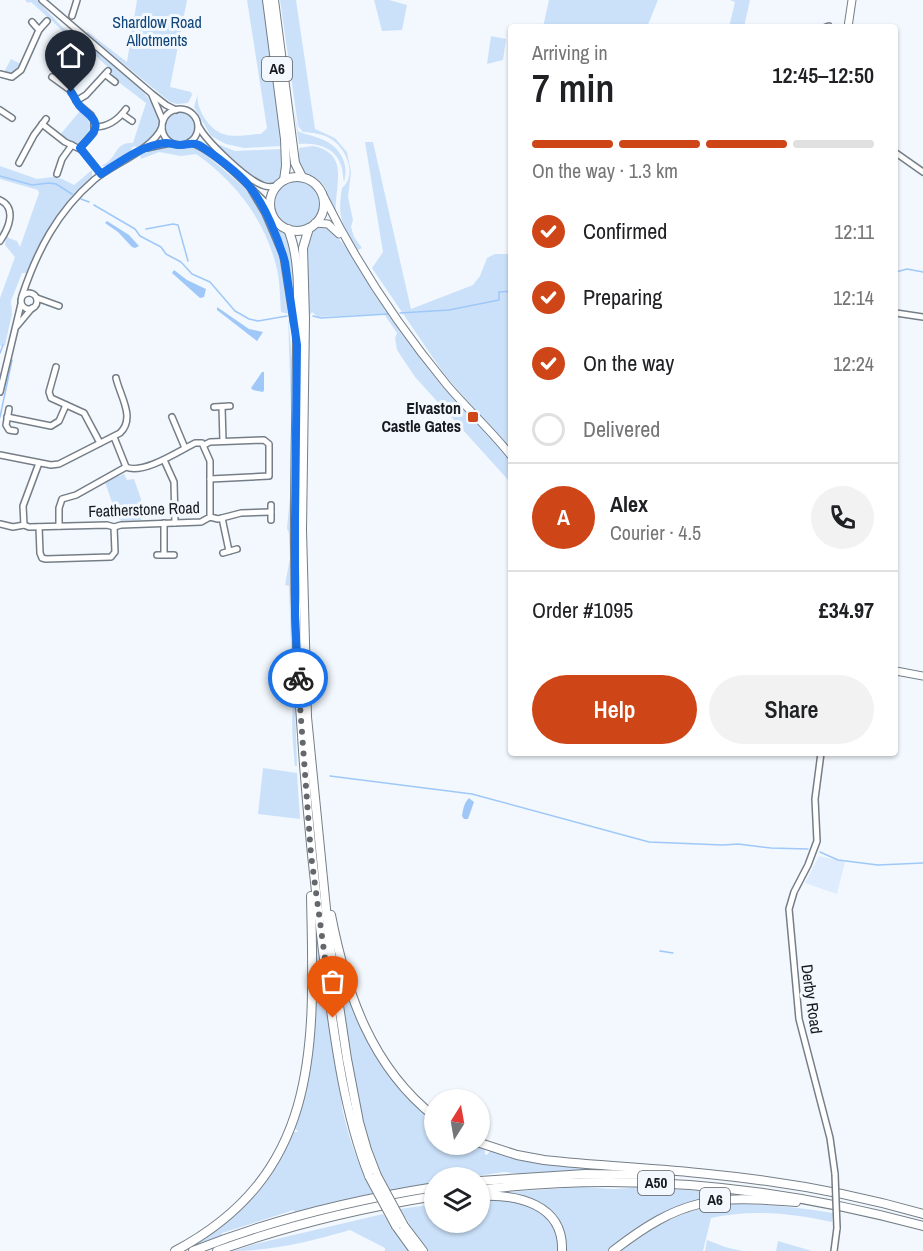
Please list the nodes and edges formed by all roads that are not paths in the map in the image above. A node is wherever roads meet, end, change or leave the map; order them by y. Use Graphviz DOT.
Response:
graph roads {
  1 [pos="42,0"];
  2 [pos="77,0"];
  3 [pos="267,0"];
  4 [pos="274,0"];
  5 [pos="852,0"];
  6 [pos="72,16"];
  7 [pos="47,21"];
  8 [pos="32,22"];
  9 [pos="848,24"];
  10 [pos="39,30"];
  11 [pos="74,46"];
  12 [pos="0,74"];
  13 [pos="115,82"];
  14 [pos="152,94"];
  15 [pos="76,101"];
  16 [pos="0,110"];
  17 [pos="176,110"];
  18 [pos="8,117"];
  19 [pos="46,118"];
  20 [pos="132,121"];
  21 [pos="42,124"];
  22 [pos="162,124"];
  23 [pos="198,126"];
  24 [pos="96,127"];
  25 [pos="288,138"];
  26 [pos="190,142"];
  27 [pos="171,143"];
  28 [pos="72,145"];
  29 [pos="80,148"];
  30 [pos="141,149"];
  31 [pos="898,154"];
  32 [pos="290,156"];
  33 [pos="19,163"];
  34 [pos="923,172"];
  35 [pos="57,174"];
  36 [pos="101,174"];
  37 [pos="302,177"];
  38 [pos="284,180"];
  39 [pos="249,186"];
  40 [pos="276,186"];
  41 [pos="324,197"];
  42 [pos="0,200"];
  43 [pos="271,208"];
  44 [pos="312,226"];
  45 [pos="288,229"];
  46 [pos="344,237"];
  47 [pos="0,241"];
  48 [pos="29,276"];
  49 [pos="22,296"];
  50 [pos="36,296"];
  51 [pos="21,304"];
  52 [pos="50,304"];
  53 [pos="59,306"];
  54 [pos="34,307"];
  55 [pos="898,313"];
  56 [pos="923,317"];
  57 [pos="15,330"];
  58 [pos="297,345"];
  59 [pos="56,366"];
  60 [pos="116,378"];
  61 [pos="0,392"];
  62 [pos="66,405"];
  63 [pos="230,406"];
  64 [pos="214,407"];
  65 [pos="222,407"];
  66 [pos="9,409"];
  67 [pos="171,417"];
  68 [pos="7,420"];
  69 [pos="15,431"];
  70 [pos="114,437"];
  71 [pos="224,441"];
  72 [pos="100,443"];
  73 [pos="204,445"];
  74 [pos="185,448"];
  75 [pos="508,453"];
  76 [pos="0,455"];
  77 [pos="164,460"];
  78 [pos="39,463"];
  79 [pos="126,467"];
  80 [pos="210,479"];
  81 [pos="271,505"];
  82 [pos="271,512"];
  83 [pos="210,518"];
  84 [pos="222,518"];
  85 [pos="272,520"];
  86 [pos="164,523"];
  87 [pos="175,523"];
  88 [pos="0,525"];
  89 [pos="24,525"];
  90 [pos="59,526"];
  91 [pos="39,527"];
  92 [pos="114,527"];
  93 [pos="237,549"];
  94 [pos="229,551"];
  95 [pos="222,553"];
  96 [pos="164,554"];
  97 [pos="157,555"];
  98 [pos="174,555"];
  99 [pos="898,671"];
  100 [pos="923,676"];
  101 [pos="821,756"];
  102 [pos="311,855"];
  103 [pos="321,865"];
  104 [pos="424,1107"];
  105 [pos="490,1147"];
  106 [pos="373,1176"];
  107 [pos="490,1180"];
  108 [pos="800,1188"];
  109 [pos="424,1189"];
  110 [pos="490,1189"];
  111 [pos="490,1196"];
  112 [pos="424,1199"];
  113 [pos="830,1204"];
  114 [pos="923,1214"];
  115 [pos="400,1226"];
  116 [pos="923,1226"];
  117 [pos="175,1251"];
  118 [pos="193,1251"];
  119 [pos="217,1251"];
  120 [pos="414,1251"];
  121 [pos="423,1251"];
  122 [pos="562,1251"];
  123 [pos="613,1251"];
  124 [pos="834,1251"];
  1 -- 14 [label="street"];
  2 -- 6 [label="street"];
  3 -- 25 [label="highway, A6"];
  4 -- 25 [label="highway, A6"];
  5 -- 9 [label="main road"];
  7 -- 10 [label="street"];
  8 -- 10 [label="street"];
  10 -- 12 [label="street"];
  11 -- 15 [label="street"];
  13 -- 15 [label="street"];
  14 -- 17 [label="street"];
  14 -- 22 [label="street"];
  15 -- 24 [label="street"];
  16 -- 18 [label="street"];
  17 -- 22 [label="street"];
  17 -- 23 [label="street"];
  19 -- 21 [label="street"];
  20 -- 24 [label="street"];
  21 -- 28 [label="street"];
  21 -- 33 [label="street"];
  22 -- 27 [label="street"];
  22 -- 30 [label="street"];
  23 -- 26 [label="street"];
  23 -- 40 [label="street"];
  24 -- 29 [label="street"];
  25 -- 32 [label="highway, A6"];
  26 -- 27 [label="street"];
  26 -- 39 [label="street"];
  27 -- 30 [label="street"];
  28 -- 29 [label="street"];
  28 -- 35 [label="street"];
  29 -- 36 [label="street"];
  30 -- 36 [label="street"];
  31 -- 34 [label="street"];
  32 -- 37 [label="highway, A6"];
  32 -- 38 [label="highway, A6"];
  36 -- 48 [label="street"];
  37 -- 38 [label="highway"];
  37 -- 41 [label="highway"];
  38 -- 40 [label="highway"];
  39 -- 43 [label="street"];
  39 -- 58 [label="street"];
  40 -- 43 [label="highway"];
  41 -- 44 [label="highway"];
  41 -- 46 [label="main road"];
  42 -- 47 [label="street"];
  43 -- 45 [label="highway"];
  44 -- 45 [label="highway"];
  44 -- 46 [label="main road"];
  44 -- 103 [label="highway"];
  45 -- 58 [label="highway"];
  46 -- 75 [label="main road"];
  48 -- 49 [label="street"];
  48 -- 50 [label="street"];
  49 -- 50 [label="street"];
  49 -- 51 [label="street"];
  50 -- 52 [label="street"];
  50 -- 54 [label="street"];
  51 -- 54 [label="street"];
  51 -- 57 [label="street"];
  52 -- 53 [label="street"];
  52 -- 54 [label="street"];
  54 -- 57 [label="street"];
  55 -- 56 [label="street"];
  57 -- 61 [label="street"];
  58 -- 102 [label="highway"];
  59 -- 62 [label="street"];
  60 -- 70 [label="street"];
  62 -- 68 [label="street"];
  62 -- 72 [label="street"];
  63 -- 65 [label="street"];
  64 -- 65 [label="street"];
  65 -- 71 [label="street"];
  66 -- 68 [label="street"];
  67 -- 74 [label="street"];
  68 -- 69 [label="street"];
  70 -- 72 [label="street"];
  70 -- 79 [label="street"];
  71 -- 73 [label="street"];
  71 -- 80 [label="street"];
  72 -- 78 [label="street"];
  73 -- 74 [label="street"];
  73 -- 80 [label="street, Featherstone Road"];
  74 -- 77 [label="street"];
  76 -- 78 [label="street"];
  77 -- 79 [label="street"];
  77 -- 87 [label="street"];
  78 -- 89 [label="street"];
  79 -- 90 [label="street"];
  80 -- 83 [label="street, Featherstone Road"];
  81 -- 82 [label="street"];
  82 -- 84 [label="street"];
  82 -- 85 [label="street"];
  83 -- 84 [label="street"];
  83 -- 87 [label="street, Featherstone Road"];
  84 -- 94 [label="street"];
  86 -- 87 [label="street, Featherstone Road"];
  86 -- 92 [label="street, Featherstone Road"];
  86 -- 96 [label="street"];
  88 -- 89 [label="street, Featherstone Road"];
  89 -- 91 [label="street, Featherstone Road"];
  90 -- 91 [label="street, Featherstone Road"];
  90 -- 92 [label="street, Featherstone Road"];
  91 -- 92 [label="street"];
  93 -- 94 [label="street"];
  94 -- 95 [label="street"];
  96 -- 97 [label="street"];
  96 -- 98 [label="street"];
  99 -- 100 [label="main road"];
  101 -- 124 [label="street, Derby Road, bridge"];
  102 -- 106 [label="highway"];
  102 -- 117 [label="highway"];
  103 -- 104 [label="highway"];
  103 -- 106 [label="highway"];
  105 -- 108 [label="highway, A6"];
  106 -- 115 [label="highway, bridge"];
  107 -- 108 [label="highway, A50"];
  108 -- 114 [label="highway, A50"];
  109 -- 118 [label="highway"];
  110 -- 113 [label="highway, A50"];
  111 -- 122 [label="highway"];
  112 -- 119 [label="highway"];
  113 -- 116 [label="highway, A50"];
  113 -- 123 [label="highway, A6"];
  115 -- 120 [label="highway"];
  115 -- 121 [label="highway"];
}
